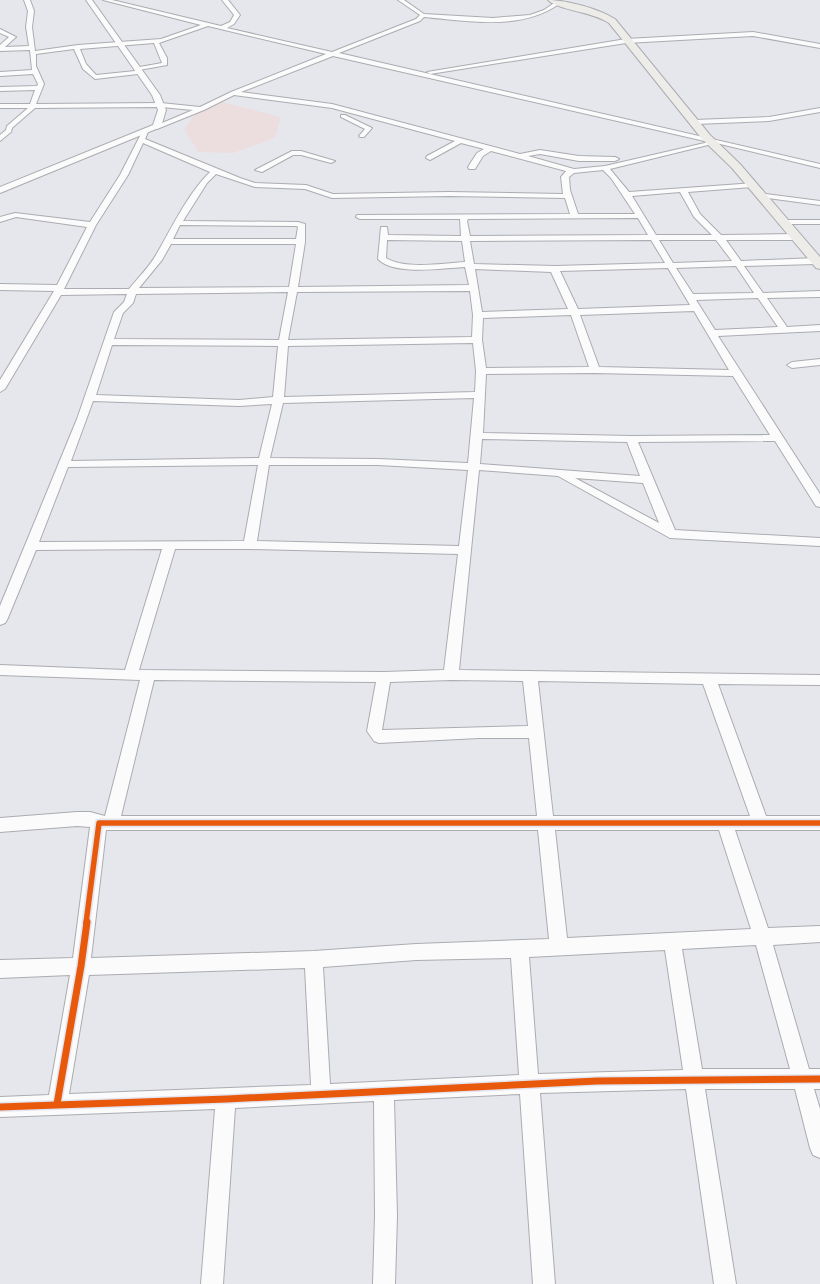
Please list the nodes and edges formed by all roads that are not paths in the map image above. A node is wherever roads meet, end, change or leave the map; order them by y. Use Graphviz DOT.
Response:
graph roads {
  1 [pos="27,0"];
  2 [pos="89,0"];
  3 [pos="106,0"];
  4 [pos="134,0"];
  5 [pos="225,0"];
  6 [pos="401,0"];
  7 [pos="555,2"];
  8 [pos="127,3"];
  9 [pos="423,15"];
  10 [pos="206,25"];
  11 [pos="222,28"];
  12 [pos="0,31"];
  13 [pos="32,38"];
  14 [pos="8,40"];
  15 [pos="626,41"];
  16 [pos="156,42"];
  17 [pos="120,45"];
  18 [pos="820,46"];
  19 [pos="78,47"];
  20 [pos="0,49"];
  21 [pos="32,50"];
  22 [pos="333,53"];
  23 [pos="137,70"];
  24 [pos="36,72"];
  25 [pos="0,74"];
  26 [pos="422,74"];
  27 [pos="428,82"];
  28 [pos="40,88"];
  29 [pos="0,90"];
  30 [pos="233,93"];
  31 [pos="321,104"];
  32 [pos="161,105"];
  33 [pos="0,106"];
  34 [pos="32,106"];
  35 [pos="202,109"];
  36 [pos="820,110"];
  37 [pos="695,122"];
  38 [pos="157,127"];
  39 [pos="144,136"];
  40 [pos="362,136"];
  41 [pos="0,139"];
  42 [pos="458,139"];
  43 [pos="709,140"];
  44 [pos="491,148"];
  45 [pos="520,157"];
  46 [pos="430,158"];
  47 [pos="645,159"];
  48 [pos="331,161"];
  49 [pos="818,166"];
  50 [pos="472,167"];
  51 [pos="605,168"];
  52 [pos="574,171"];
  53 [pos="214,172"];
  54 [pos="283,178"];
  55 [pos="237,180"];
  56 [pos="752,185"];
  57 [pos="306,187"];
  58 [pos="682,189"];
  59 [pos="0,190"];
  60 [pos="627,194"];
  61 [pos="761,195"];
  62 [pos="569,196"];
  63 [pos="820,203"];
  64 [pos="465,216"];
  65 [pos="640,216"];
  66 [pos="360,217"];
  67 [pos="384,217"];
  68 [pos="575,217"];
  69 [pos="0,220"];
  70 [pos="782,222"];
  71 [pos="820,222"];
  72 [pos="177,223"];
  73 [pos="92,225"];
  74 [pos="384,237"];
  75 [pos="794,237"];
  76 [pos="466,238"];
  77 [pos="654,239"];
  78 [pos="720,239"];
  79 [pos="167,241"];
  80 [pos="301,242"];
  81 [pos="737,263"];
  82 [pos="818,263"];
  83 [pos="432,265"];
  84 [pos="469,265"];
  85 [pos="414,266"];
  86 [pos="671,266"];
  87 [pos="555,269"];
  88 [pos="0,287"];
  89 [pos="472,288"];
  90 [pos="417,289"];
  91 [pos="442,289"];
  92 [pos="59,290"];
  93 [pos="134,290"];
  94 [pos="293,290"];
  95 [pos="820,294"];
  96 [pos="760,295"];
  97 [pos="689,297"];
  98 [pos="696,308"];
  99 [pos="574,311"];
  100 [pos="478,315"];
  101 [pos="820,328"];
  102 [pos="785,330"];
  103 [pos="711,333"];
  104 [pos="478,340"];
  105 [pos="108,342"];
  106 [pos="283,342"];
  107 [pos="820,362"];
  108 [pos="792,365"];
  109 [pos="595,370"];
  110 [pos="481,371"];
  111 [pos="736,373"];
  112 [pos="0,390"];
  113 [pos="479,395"];
  114 [pos="90,398"];
  115 [pos="278,401"];
  116 [pos="477,436"];
  117 [pos="778,438"];
  118 [pos="632,439"];
  119 [pos="264,461"];
  120 [pos="64,464"];
  121 [pos="474,466"];
  122 [pos="560,474"];
  123 [pos="649,480"];
  124 [pos="814,483"];
  125 [pos="820,503"];
  126 [pos="670,534"];
  127 [pos="820,542"];
  128 [pos="250,545"];
  129 [pos="32,546"];
  130 [pos="169,547"];
  131 [pos="463,550"];
  132 [pos="0,620"];
  133 [pos="0,670"];
  134 [pos="130,674"];
  135 [pos="148,675"];
  136 [pos="451,675"];
  137 [pos="384,677"];
  138 [pos="530,677"];
  139 [pos="709,680"];
  140 [pos="820,680"];
  141 [pos="536,732"];
  142 [pos="545,822"];
  143 [pos="760,822"];
  144 [pos="105,823"];
  145 [pos="820,823"];
  146 [pos="725,824"];
  147 [pos="0,825"];
  148 [pos="820,934"];
  149 [pos="762,936"];
  150 [pos="672,940"];
  151 [pos="559,946"];
  152 [pos="519,949"];
  153 [pos="314,959"];
  154 [pos="81,966"];
  155 [pos="0,968"];
  156 [pos="694,1078"];
  157 [pos="811,1079"];
  158 [pos="529,1085"];
  159 [pos="384,1090"];
  160 [pos="321,1093"];
  161 [pos="226,1099"];
  162 [pos="57,1104"];
  163 [pos="0,1107"];
  164 [pos="820,1148"];
  165 [pos="212,1284"];
  166 [pos="384,1284"];
  167 [pos="544,1284"];
  168 [pos="725,1284"];
  1 -- 13 [label="street"];
  2 -- 17 [label="street"];
  3 -- 8 [label="street"];
  4 -- 8 [label="street"];
  5 -- 11 [label="street"];
  6 -- 9 [label="street"];
  7 -- 9 [label="street"];
  7 -- 15 [label="main road"];
  8 -- 10 [label="street"];
  9 -- 22 [label="street"];
  10 -- 11 [label="street"];
  10 -- 16 [label="street"];
  11 -- 22 [label="street"];
  12 -- 14 [label="street"];
  13 -- 14 [label="street"];
  13 -- 21 [label="street"];
  14 -- 20 [label="street"];
  15 -- 18 [label="street"];
  15 -- 26 [label="street"];
  15 -- 37 [label="main road"];
  16 -- 17 [label="street"];
  16 -- 23 [label="street"];
  17 -- 19 [label="street"];
  17 -- 23 [label="street"];
  19 -- 21 [label="street"];
  19 -- 23 [label="street"];
  20 -- 21 [label="street"];
  21 -- 24 [label="street"];
  22 -- 26 [label="street"];
  22 -- 30 [label="street"];
  23 -- 32 [label="street"];
  24 -- 25 [label="street"];
  24 -- 28 [label="street"];
  26 -- 27 [label="street"];
  26 -- 43 [label="street"];
  28 -- 29 [label="street"];
  28 -- 34 [label="street"];
  30 -- 31 [label="street"];
  30 -- 35 [label="street"];
  31 -- 40 [label="street"];
  31 -- 42 [label="street"];
  32 -- 34 [label="street"];
  32 -- 35 [label="street"];
  32 -- 38 [label="street"];
  33 -- 34 [label="street"];
  34 -- 41 [label="street"];
  35 -- 38 [label="street"];
  36 -- 37 [label="street"];
  37 -- 43 [label="main road"];
  38 -- 39 [label="street"];
  39 -- 53 [label="street"];
  39 -- 59 [label="street"];
  39 -- 73 [label="street"];
  42 -- 44 [label="street"];
  42 -- 46 [label="street"];
  43 -- 47 [label="street"];
  43 -- 49 [label="street"];
  43 -- 56 [label="main road"];
  44 -- 45 [label="street"];
  44 -- 50 [label="street"];
  45 -- 47 [label="street"];
  45 -- 52 [label="street"];
  47 -- 51 [label="street"];
  48 -- 55 [label="street"];
  51 -- 52 [label="street"];
  51 -- 60 [label="street"];
  52 -- 62 [label="street"];
  53 -- 55 [label="street"];
  53 -- 72 [label="street"];
  54 -- 57 [label="street"];
  55 -- 57 [label="street"];
  56 -- 58 [label="street"];
  56 -- 61 [label="main road"];
  57 -- 62 [label="street"];
  58 -- 60 [label="street"];
  58 -- 78 [label="street"];
  60 -- 65 [label="street"];
  61 -- 63 [label="street"];
  61 -- 70 [label="main road"];
  62 -- 68 [label="street"];
  64 -- 67 [label="street"];
  64 -- 68 [label="street"];
  64 -- 76 [label="street"];
  65 -- 68 [label="street"];
  65 -- 77 [label="street"];
  66 -- 67 [label="street"];
  67 -- 74 [label="street"];
  69 -- 73 [label="street"];
  70 -- 71 [label="street"];
  70 -- 75 [label="main road"];
  72 -- 79 [label="street"];
  72 -- 80 [label="street"];
  73 -- 92 [label="street"];
  74 -- 76 [label="street"];
  74 -- 85 [label="street"];
  75 -- 78 [label="street"];
  75 -- 82 [label="main road"];
  76 -- 77 [label="street"];
  76 -- 84 [label="street"];
  77 -- 78 [label="street"];
  77 -- 86 [label="street"];
  78 -- 81 [label="street"];
  79 -- 80 [label="street"];
  79 -- 93 [label="street"];
  80 -- 94 [label="street"];
  81 -- 82 [label="street"];
  81 -- 86 [label="street"];
  81 -- 96 [label="street"];
  83 -- 84 [label="street"];
  83 -- 85 [label="street"];
  83 -- 91 [label="street"];
  84 -- 87 [label="street"];
  84 -- 89 [label="street"];
  85 -- 90 [label="street"];
  86 -- 87 [label="street"];
  86 -- 97 [label="street"];
  87 -- 99 [label="street"];
  88 -- 92 [label="street"];
  89 -- 91 [label="street"];
  89 -- 100 [label="street"];
  90 -- 91 [label="street"];
  90 -- 94 [label="street"];
  92 -- 93 [label="street"];
  92 -- 112 [label="street"];
  93 -- 94 [label="street"];
  93 -- 105 [label="street"];
  94 -- 106 [label="street"];
  95 -- 96 [label="street"];
  96 -- 97 [label="street"];
  96 -- 102 [label="street"];
  97 -- 98 [label="street"];
  98 -- 99 [label="street"];
  98 -- 103 [label="street"];
  99 -- 100 [label="street"];
  99 -- 109 [label="street"];
  100 -- 104 [label="street"];
  101 -- 102 [label="street"];
  102 -- 103 [label="street"];
  103 -- 111 [label="street"];
  104 -- 106 [label="street"];
  104 -- 110 [label="street"];
  105 -- 106 [label="street"];
  105 -- 114 [label="street"];
  106 -- 115 [label="street"];
  107 -- 108 [label="street"];
  109 -- 110 [label="street"];
  109 -- 111 [label="street"];
  110 -- 113 [label="street"];
  111 -- 117 [label="street"];
  113 -- 115 [label="street"];
  113 -- 116 [label="street"];
  114 -- 115 [label="street"];
  114 -- 120 [label="street"];
  115 -- 119 [label="street"];
  116 -- 118 [label="street"];
  116 -- 121 [label="street"];
  117 -- 118 [label="street"];
  117 -- 124 [label="street"];
  118 -- 123 [label="street"];
  119 -- 120 [label="street"];
  119 -- 121 [label="street"];
  119 -- 128 [label="street"];
  120 -- 129 [label="street"];
  121 -- 122 [label="street"];
  121 -- 131 [label="street"];
  122 -- 123 [label="street"];
  122 -- 126 [label="street"];
  123 -- 126 [label="street"];
  124 -- 125 [label="street"];
  126 -- 127 [label="street"];
  128 -- 130 [label="street"];
  128 -- 131 [label="street"];
  129 -- 130 [label="street"];
  129 -- 132 [label="street"];
  130 -- 134 [label="street"];
  131 -- 136 [label="street"];
  133 -- 134 [label="street"];
  134 -- 135 [label="street"];
  135 -- 137 [label="street"];
  135 -- 144 [label="street"];
  136 -- 137 [label="street"];
  136 -- 138 [label="street"];
  137 -- 141 [label="street"];
  138 -- 139 [label="street"];
  138 -- 141 [label="street"];
  139 -- 140 [label="street"];
  139 -- 143 [label="street"];
  141 -- 142 [label="street"];
  142 -- 144 [label="street"];
  142 -- 146 [label="street"];
  142 -- 151 [label="street"];
  143 -- 145 [label="street"];
  143 -- 146 [label="street"];
  144 -- 147 [label="street"];
  144 -- 154 [label="street"];
  146 -- 149 [label="street"];
  148 -- 149 [label="street"];
  149 -- 150 [label="street"];
  149 -- 157 [label="street"];
  150 -- 151 [label="street"];
  150 -- 156 [label="street"];
  151 -- 152 [label="street"];
  152 -- 153 [label="street"];
  152 -- 158 [label="street"];
  153 -- 154 [label="street"];
  153 -- 160 [label="street"];
  154 -- 155 [label="street"];
  154 -- 162 [label="street"];
  156 -- 157 [label="street"];
  156 -- 158 [label="street"];
  156 -- 168 [label="street"];
  157 -- 164 [label="street"];
  158 -- 159 [label="street"];
  158 -- 167 [label="street"];
  159 -- 160 [label="street"];
  159 -- 166 [label="street"];
  160 -- 161 [label="street"];
  161 -- 162 [label="street"];
  161 -- 165 [label="street"];
  162 -- 163 [label="street"];
}
